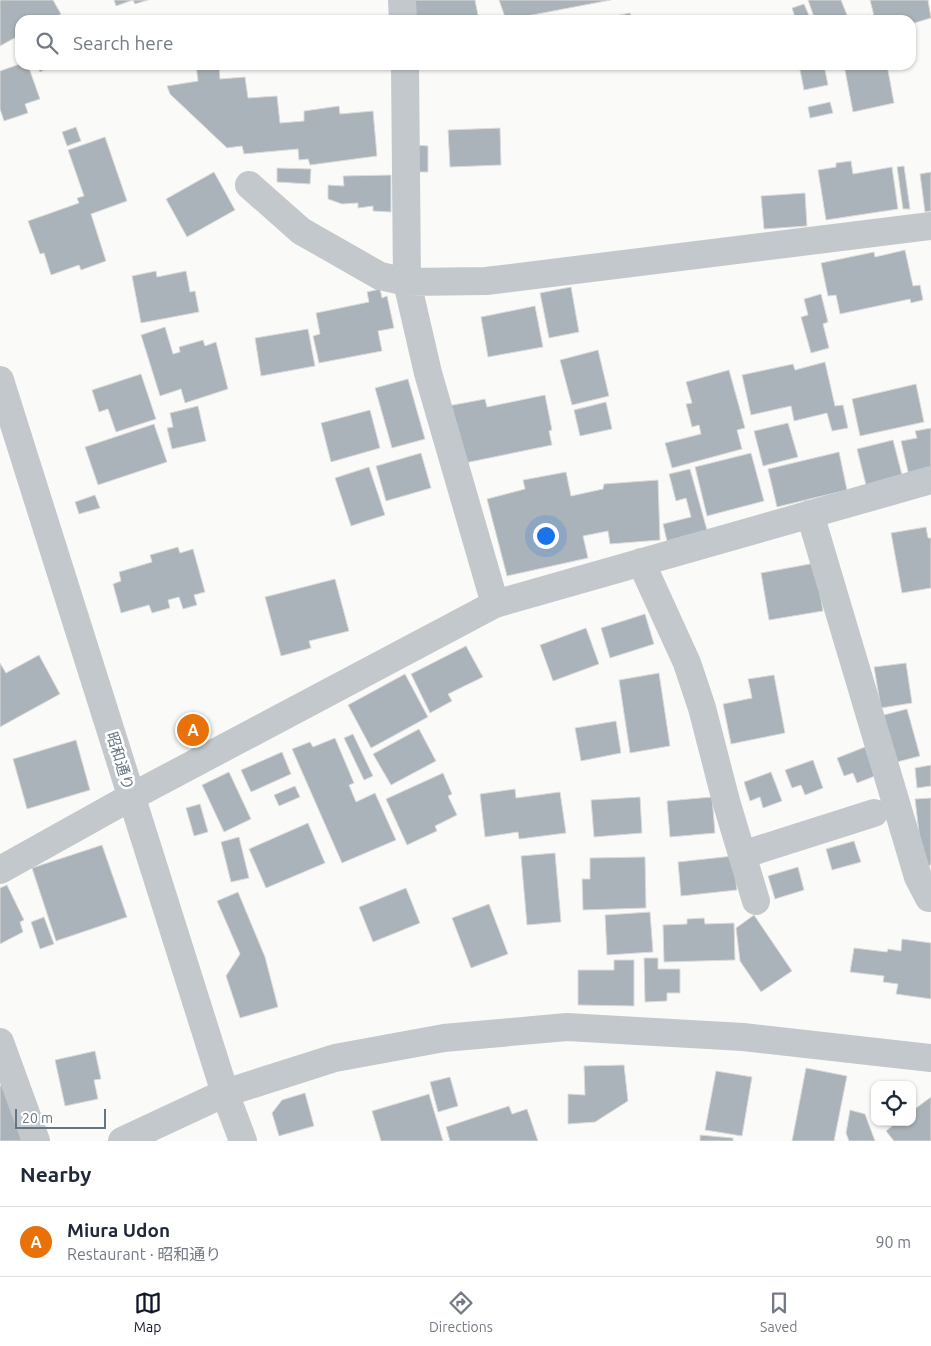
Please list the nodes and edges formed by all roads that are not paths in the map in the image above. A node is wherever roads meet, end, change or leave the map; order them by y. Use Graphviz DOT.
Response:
graph roads {
  1 [pos="402,0"];
  2 [pos="403,15"];
  3 [pos="405,70"];
  4 [pos="249,185"];
  5 [pos="931,226"];
  6 [pos="407,282"];
  7 [pos="0,380"];
  8 [pos="931,480"];
  9 [pos="810,514"];
  10 [pos="642,562"];
  11 [pos="496,604"];
  12 [pos="131,797"];
  13 [pos="874,813"];
  14 [pos="742,854"];
  15 [pos="0,870"];
  16 [pos="931,898"];
  17 [pos="756,901"];
  18 [pos="0,1042"];
  19 [pos="931,1058"];
  20 [pos="225,1093"];
  21 [pos="36,1141"];
  22 [pos="122,1141"];
  23 [pos="243,1141"];
  1 -- 2 [label="street"];
  3 -- 6 [label="street"];
  4 -- 6 [label="street"];
  5 -- 6 [label="street"];
  6 -- 11 [label="street"];
  7 -- 12 [label="street, 昭和通り"];
  8 -- 9 [label="street"];
  9 -- 10 [label="street"];
  9 -- 16 [label="street"];
  10 -- 11 [label="street"];
  10 -- 14 [label="street"];
  11 -- 12 [label="street"];
  12 -- 15 [label="street"];
  12 -- 20 [label="street, 昭和通り"];
  13 -- 14 [label="street"];
  14 -- 17 [label="street"];
  18 -- 21 [label="street"];
  19 -- 20 [label="street"];
  20 -- 22 [label="street"];
  20 -- 23 [label="street, 昭和通り"];
}
